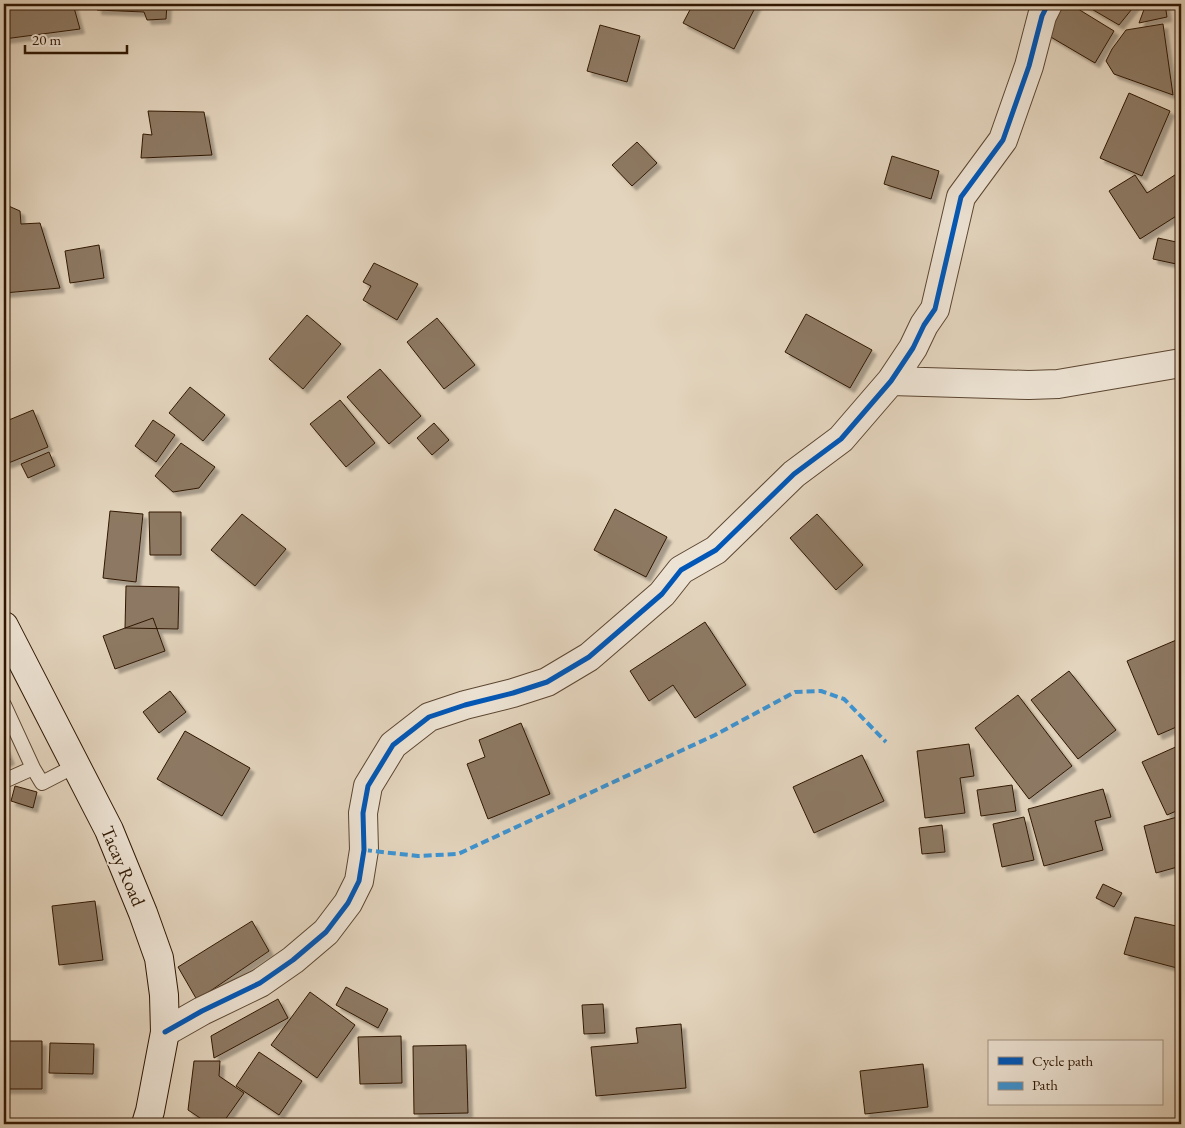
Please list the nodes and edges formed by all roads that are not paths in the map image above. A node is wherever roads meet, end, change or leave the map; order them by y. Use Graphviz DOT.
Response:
graph roads {
  1 [pos="1048,4"];
  2 [pos="1181,363"];
  3 [pos="891,381"];
  4 [pos="4,626"];
  5 [pos="4,706"];
  6 [pos="75,766"];
  7 [pos="33,768"];
  8 [pos="4,781"];
  9 [pos="165,1032"];
  10 [pos="146,1124"];
  1 -- 3 [label="street"];
  2 -- 3 [label="street"];
  3 -- 9 [label="street"];
  4 -- 6 [label="street, Tacay Road"];
  5 -- 7 [label="lane"];
  6 -- 7 [label="lane"];
  6 -- 9 [label="street, Tacay Road"];
  7 -- 8 [label="lane"];
  9 -- 10 [label="street, Tacay Road"];
}
